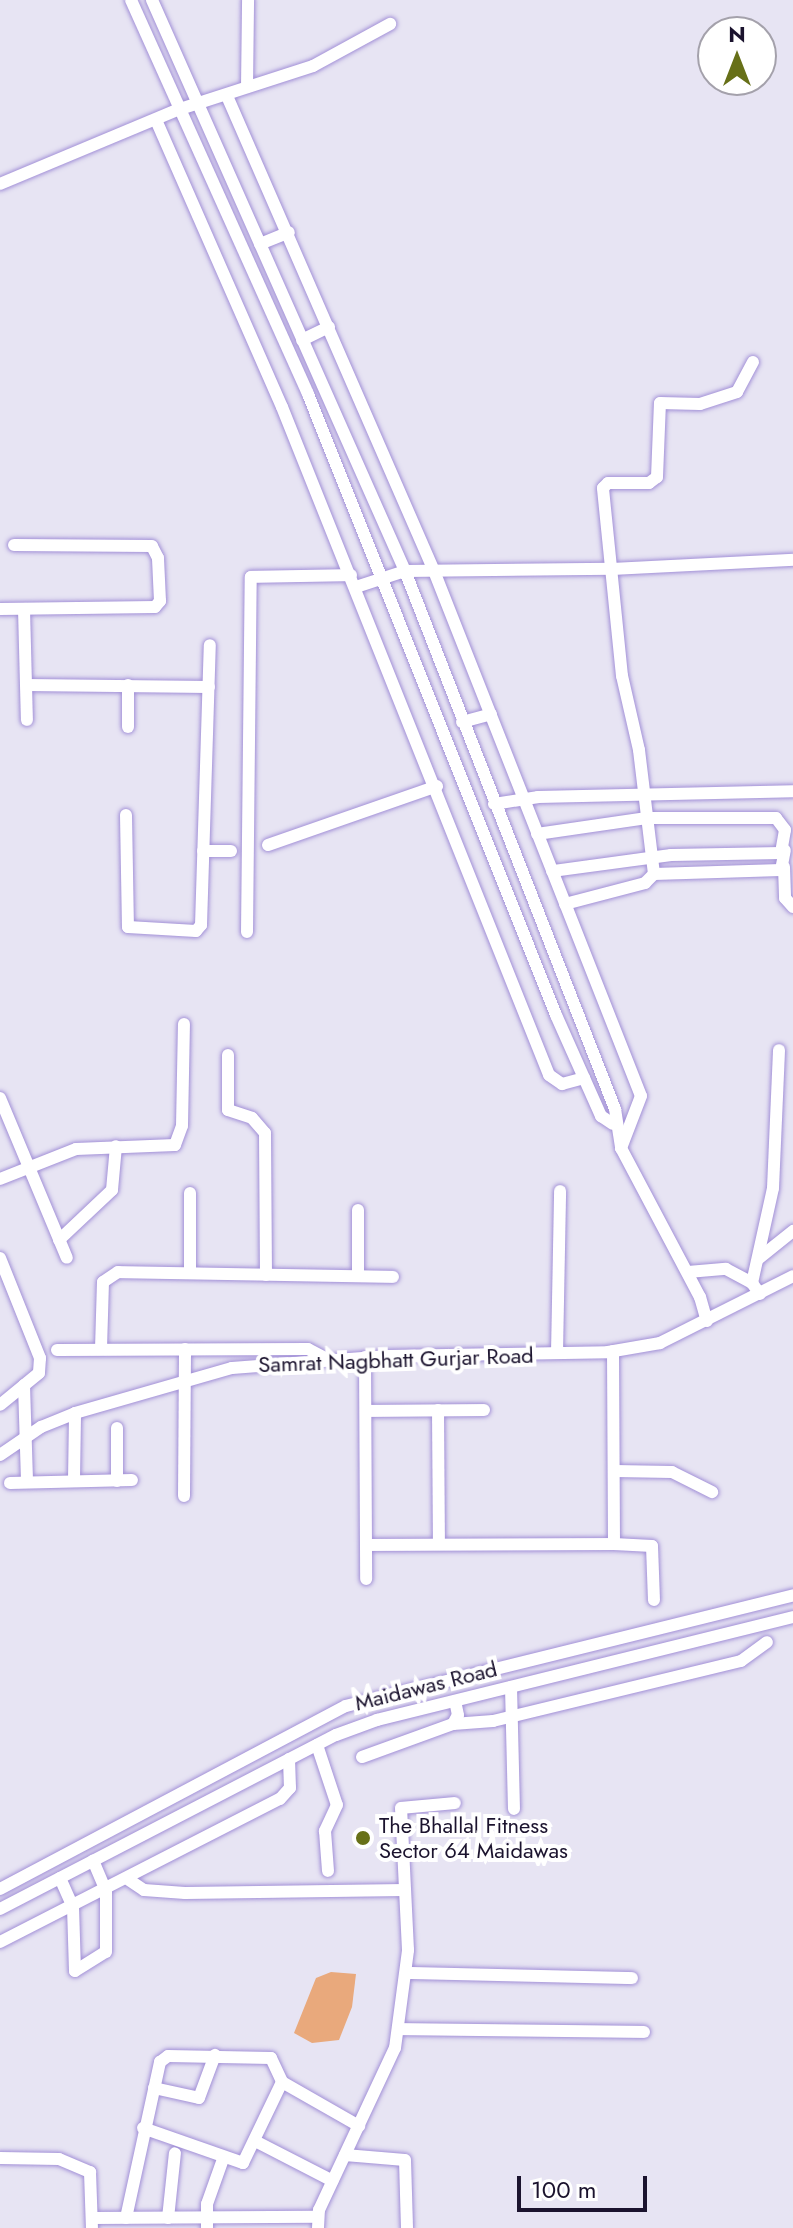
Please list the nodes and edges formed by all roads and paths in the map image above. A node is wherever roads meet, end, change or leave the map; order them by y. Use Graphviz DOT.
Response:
graph roads {
  1 [pos="131,0"];
  2 [pos="152,0"];
  3 [pos="248,0"];
  4 [pos="390,24"];
  5 [pos="247,87"];
  6 [pos="227,96"];
  7 [pos="198,106"];
  8 [pos="177,110"];
  9 [pos="156,120"];
  10 [pos="0,184"];
  11 [pos="289,232"];
  12 [pos="260,244"];
  13 [pos="329,327"];
  14 [pos="302,340"];
  15 [pos="753,362"];
  16 [pos="14,545"];
  17 [pos="793,560"];
  18 [pos="613,569"];
  19 [pos="405,571"];
  20 [pos="434,571"];
  21 [pos="382,578"];
  22 [pos="353,581"];
  23 [pos="0,609"];
  24 [pos="24,609"];
  25 [pos="210,645"];
  26 [pos="26,685"];
  27 [pos="128,685"];
  28 [pos="209,687"];
  29 [pos="491,714"];
  30 [pos="27,720"];
  31 [pos="462,722"];
  32 [pos="128,727"];
  33 [pos="446,746"];
  34 [pos="431,769"];
  35 [pos="437,786"];
  36 [pos="793,791"];
  37 [pos="642,796"];
  38 [pos="523,798"];
  39 [pos="442,799"];
  40 [pos="494,804"];
  41 [pos="468,805"];
  42 [pos="126,815"];
  43 [pos="647,818"];
  44 [pos="537,834"];
  45 [pos="268,845"];
  46 [pos="785,850"];
  47 [pos="203,851"];
  48 [pos="231,851"];
  49 [pos="655,856"];
  50 [pos="784,867"];
  51 [pos="552,871"];
  52 [pos="654,874"];
  53 [pos="565,904"];
  54 [pos="793,907"];
  55 [pos="247,932"];
  56 [pos="184,1024"];
  57 [pos="779,1050"];
  58 [pos="228,1055"];
  59 [pos="584,1078"];
  60 [pos="0,1098"];
  61 [pos="613,1124"];
  62 [pos="116,1146"];
  63 [pos="621,1148"];
  64 [pos="29,1168"];
  65 [pos="0,1179"];
  66 [pos="560,1191"];
  67 [pos="190,1193"];
  68 [pos="358,1210"];
  69 [pos="793,1231"];
  70 [pos="59,1240"];
  71 [pos="0,1258"];
  72 [pos="67,1258"];
  73 [pos="758,1259"];
  74 [pos="688,1272"];
  75 [pos="190,1273"];
  76 [pos="266,1275"];
  77 [pos="358,1276"];
  78 [pos="793,1276"];
  79 [pos="393,1277"];
  80 [pos="752,1283"];
  81 [pos="14,1288"];
  82 [pos="0,1293"];
  83 [pos="760,1294"];
  84 [pos="707,1321"];
  85 [pos="101,1349"];
  86 [pos="185,1349"];
  87 [pos="57,1350"];
  88 [pos="613,1351"];
  89 [pos="557,1353"];
  90 [pos="365,1357"];
  91 [pos="327,1359"];
  92 [pos="184,1380"];
  93 [pos="24,1385"];
  94 [pos="0,1405"];
  95 [pos="438,1410"];
  96 [pos="484,1410"];
  97 [pos="366,1411"];
  98 [pos="75,1413"];
  99 [pos="117,1428"];
  100 [pos="26,1436"];
  101 [pos="0,1455"];
  102 [pos="615,1471"];
  103 [pos="74,1480"];
  104 [pos="132,1480"];
  105 [pos="27,1481"];
  106 [pos="117,1481"];
  107 [pos="10,1483"];
  108 [pos="712,1492"];
  109 [pos="184,1496"];
  110 [pos="439,1544"];
  111 [pos="614,1544"];
  112 [pos="366,1545"];
  113 [pos="366,1579"];
  114 [pos="793,1595"];
  115 [pos="654,1600"];
  116 [pos="793,1617"];
  117 [pos="767,1642"];
  118 [pos="511,1687"];
  119 [pos="455,1701"];
  120 [pos="511,1716"];
  121 [pos="453,1724"];
  122 [pos="317,1745"];
  123 [pos="362,1757"];
  124 [pos="289,1759"];
  125 [pos="455,1803"];
  126 [pos="514,1809"];
  127 [pos="93,1861"];
  128 [pos="328,1871"];
  129 [pos="60,1878"];
  130 [pos="129,1880"];
  131 [pos="0,1889"];
  132 [pos="405,1890"];
  133 [pos="106,1891"];
  134 [pos="73,1907"];
  135 [pos="0,1909"];
  136 [pos="0,1942"];
  137 [pos="407,1973"];
  138 [pos="632,1978"];
  139 [pos="398,2029"];
  140 [pos="644,2032"];
  141 [pos="215,2055"];
  142 [pos="282,2082"];
  143 [pos="154,2088"];
  144 [pos="359,2126"];
  145 [pos="143,2128"];
  146 [pos="257,2142"];
  147 [pos="175,2153"];
  148 [pos="345,2155"];
  149 [pos="0,2158"];
  150 [pos="223,2159"];
  151 [pos="333,2181"];
  152 [pos="126,2218"];
  153 [pos="168,2218"];
  154 [pos="92,2223"];
  155 [pos="141,2223"];
  156 [pos="206,2223"];
  157 [pos="318,2223"];
  158 [pos="407,2228"];
  1 -- 8 [label="street"];
  2 -- 7 [label="street"];
  3 -- 5 [label="street"];
  4 -- 5 [label="street"];
  5 -- 6 [label="street"];
  6 -- 7 [label="street"];
  6 -- 11 [label="street"];
  7 -- 8 [label="street"];
  7 -- 12 [label="street"];
  8 -- 9 [label="street"];
  8 -- 21 [label="street"];
  9 -- 10 [label="street"];
  9 -- 22 [label="street"];
  11 -- 12 [label="street"];
  11 -- 13 [label="street"];
  12 -- 14 [label="street"];
  13 -- 14 [label="street"];
  13 -- 20 [label="street"];
  14 -- 19 [label="street"];
  15 -- 18 [label="street"];
  16 -- 24 [label="street"];
  17 -- 18 [label="street"];
  18 -- 20 [label="street"];
  18 -- 37 [label="street"];
  19 -- 20 [label="street"];
  19 -- 21 [label="street"];
  19 -- 31 [label="street"];
  20 -- 29 [label="street"];
  21 -- 22 [label="street"];
  21 -- 33 [label="street"];
  22 -- 34 [label="street"];
  22 -- 55 [label="street"];
  23 -- 24 [label="street"];
  24 -- 26 [label="street"];
  25 -- 28 [label="street"];
  26 -- 27 [label="street"];
  26 -- 30 [label="street"];
  27 -- 28 [label="street"];
  27 -- 32 [label="street"];
  28 -- 47 [label="street"];
  29 -- 31 [label="street"];
  29 -- 38 [label="street"];
  31 -- 40 [label="street"];
  33 -- 34 [label="street"];
  33 -- 41 [label="street"];
  34 -- 35 [label="street"];
  35 -- 39 [label="street"];
  35 -- 45 [label="street"];
  36 -- 37 [label="street"];
  37 -- 38 [label="street"];
  37 -- 43 [label="street"];
  38 -- 40 [label="street"];
  38 -- 44 [label="street"];
  39 -- 41 [label="street"];
  39 -- 59 [label="street"];
  40 -- 61 [label="street"];
  41 -- 59 [label="street"];
  42 -- 47 [label="street"];
  43 -- 44 [label="street"];
  43 -- 46 [label="street"];
  43 -- 49 [label="street"];
  44 -- 51 [label="street"];
  46 -- 49 [label="street"];
  46 -- 50 [label="street"];
  47 -- 48 [label="street"];
  49 -- 51 [label="street"];
  49 -- 52 [label="street"];
  50 -- 52 [label="street"];
  50 -- 54 [label="street"];
  51 -- 53 [label="street"];
  52 -- 53 [label="street"];
  53 -- 63 [label="street"];
  56 -- 62 [label="street"];
  57 -- 73 [label="street"];
  58 -- 76 [label="street"];
  59 -- 61 [label="street"];
  60 -- 64 [label="street"];
  61 -- 63 [label="street"];
  62 -- 64 [label="street"];
  62 -- 70 [label="street"];
  63 -- 74 [label="street"];
  64 -- 65 [label="street"];
  64 -- 70 [label="street"];
  66 -- 89 [label="street"];
  67 -- 75 [label="street"];
  68 -- 77 [label="street"];
  69 -- 73 [label="street"];
  70 -- 72 [label="street"];
  71 -- 81 [label="street"];
  73 -- 80 [label="street"];
  74 -- 80 [label="street"];
  74 -- 84 [label="street"];
  75 -- 76 [label="street"];
  75 -- 85 [label="street"];
  76 -- 77 [label="street"];
  77 -- 79 [label="street"];
  78 -- 83 [label="street, Samrat Nagbhatt Gurjar Road"];
  80 -- 83 [label="street"];
  81 -- 82 [label="street"];
  81 -- 93 [label="street"];
  83 -- 84 [label="street, Samrat Nagbhatt Gurjar Road"];
  84 -- 88 [label="street, Samrat Nagbhatt Gurjar Road"];
  85 -- 86 [label="street"];
  85 -- 87 [label="street"];
  86 -- 91 [label="street"];
  86 -- 92 [label="street"];
  88 -- 89 [label="street, Samrat Nagbhatt Gurjar Road"];
  88 -- 102 [label="street"];
  89 -- 90 [label="street, Samrat Nagbhatt Gurjar Road"];
  90 -- 91 [label="street, Samrat Nagbhatt Gurjar Road"];
  90 -- 97 [label="street"];
  91 -- 92 [label="street, Samrat Nagbhatt Gurjar Road"];
  92 -- 98 [label="street, Samrat Nagbhatt Gurjar Road"];
  92 -- 109 [label="street"];
  93 -- 94 [label="street"];
  93 -- 100 [label="street"];
  95 -- 96 [label="street"];
  95 -- 97 [label="street"];
  95 -- 110 [label="street"];
  97 -- 112 [label="street"];
  98 -- 100 [label="street, Samrat Nagbhatt Gurjar Road"];
  98 -- 103 [label="street"];
  99 -- 106 [label="street"];
  100 -- 101 [label="street, Samrat Nagbhatt Gurjar Road"];
  100 -- 105 [label="street"];
  102 -- 108 [label="street"];
  102 -- 111 [label="street"];
  103 -- 105 [label="street"];
  103 -- 106 [label="street"];
  104 -- 106 [label="street"];
  105 -- 107 [label="street"];
  110 -- 111 [label="street"];
  110 -- 112 [label="street"];
  111 -- 115 [label="street"];
  112 -- 113 [label="street"];
  114 -- 131 [label="street, Maidawas Road"];
  116 -- 118 [label="street, Maidawas Road"];
  117 -- 120 [label="street"];
  118 -- 119 [label="street, Maidawas Road"];
  118 -- 120 [label="street"];
  119 -- 121 [label="street"];
  119 -- 122 [label="street, Maidawas Road"];
  120 -- 121 [label="street"];
  120 -- 126 [label="street"];
  121 -- 123 [label="street"];
  122 -- 124 [label="street, Maidawas Road"];
  122 -- 128 [label="street"];
  124 -- 127 [label="street, Maidawas Road"];
  124 -- 130 [label="street"];
  125 -- 132 [label="street"];
  127 -- 129 [label="street, Maidawas Road"];
  127 -- 133 [label="street"];
  129 -- 134 [label="street"];
  129 -- 135 [label="street, Maidawas Road"];
  130 -- 132 [label="street"];
  130 -- 133 [label="street"];
  132 -- 137 [label="street"];
  133 -- 134 [label="street"];
  133 -- 134 [label="street"];
  134 -- 136 [label="street"];
  137 -- 138 [label="street"];
  137 -- 139 [label="street"];
  139 -- 140 [label="street"];
  139 -- 144 [label="street"];
  141 -- 142 [label="street"];
  141 -- 143 [label="street"];
  141 -- 143 [label="street"];
  142 -- 144 [label="street"];
  142 -- 146 [label="street"];
  143 -- 145 [label="street"];
  144 -- 148 [label="street"];
  145 -- 150 [label="street"];
  145 -- 152 [label="street"];
  146 -- 150 [label="street"];
  146 -- 151 [label="street"];
  147 -- 153 [label="street"];
  148 -- 151 [label="street"];
  148 -- 158 [label="street"];
  149 -- 154 [label="street"];
  150 -- 156 [label="street"];
  151 -- 157 [label="street"];
  152 -- 154 [label="street"];
  152 -- 155 [label="street"];
  153 -- 155 [label="street"];
  153 -- 156 [label="street"];
  156 -- 157 [label="street"];
}
